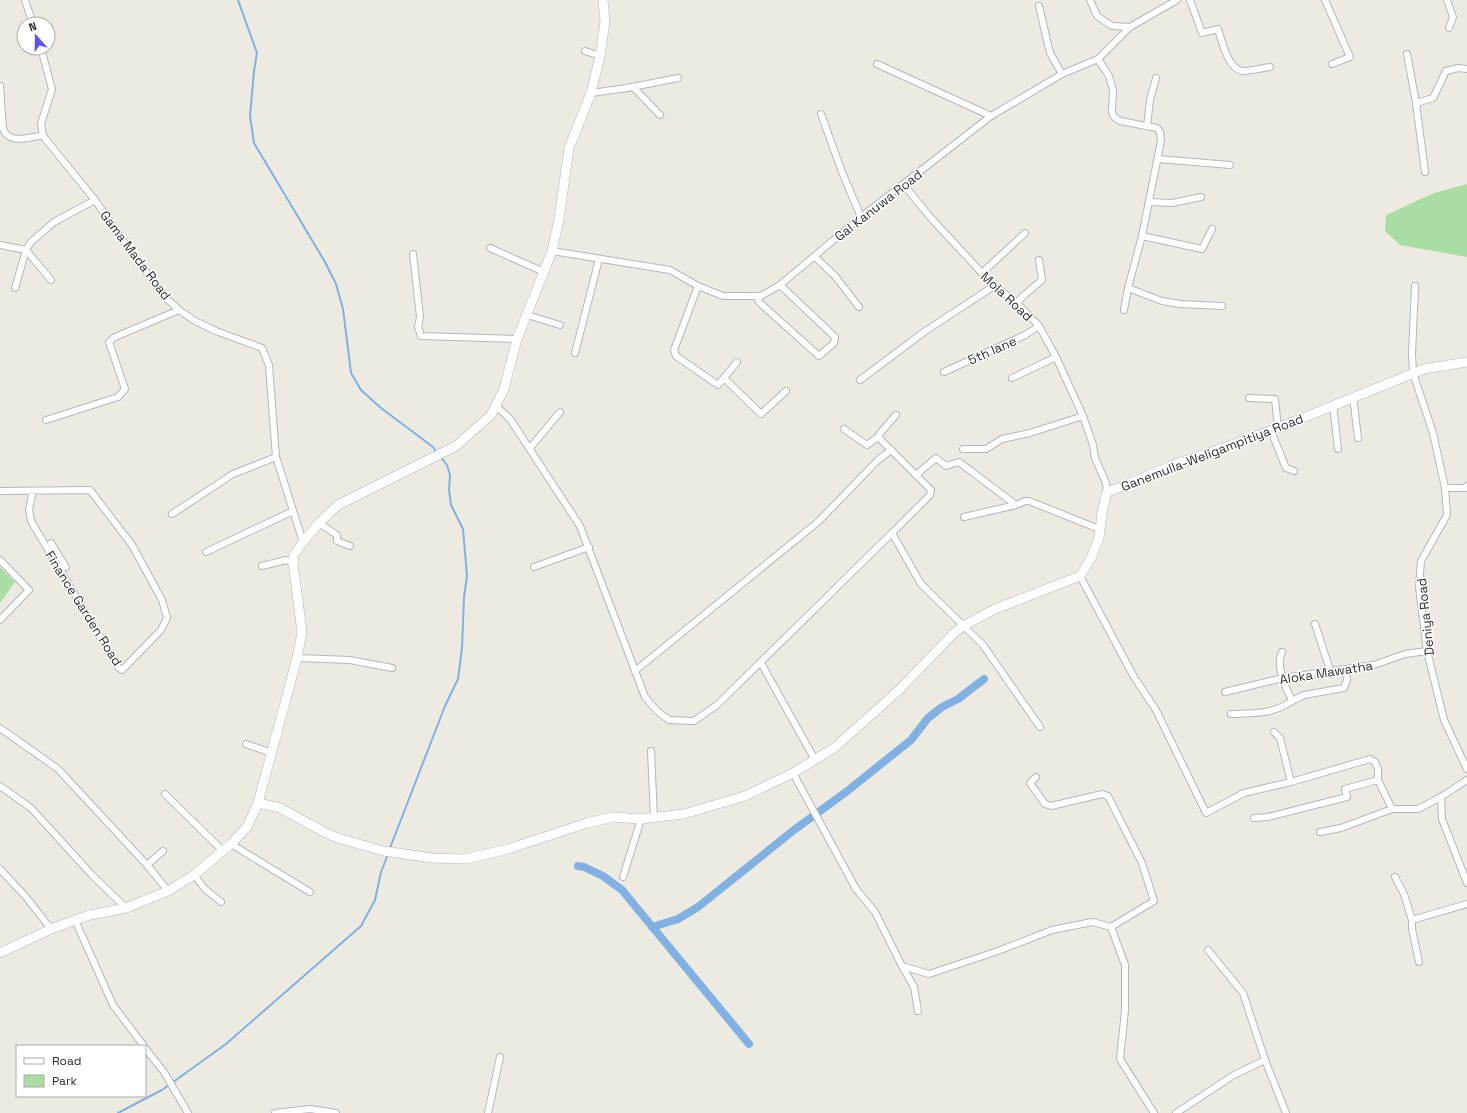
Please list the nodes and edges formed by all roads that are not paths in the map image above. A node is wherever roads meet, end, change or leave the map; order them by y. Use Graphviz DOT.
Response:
graph roads {
  1 [pos="25,0"];
  2 [pos="604,0"];
  3 [pos="1090,0"];
  4 [pos="1177,0"];
  5 [pos="1190,0"];
  6 [pos="1325,0"];
  7 [pos="1447,0"];
  8 [pos="1039,6"];
  9 [pos="30,16"];
  10 [pos="1130,26"];
  11 [pos="1449,28"];
  12 [pos="585,51"];
  13 [pos="1407,54"];
  14 [pos="43,56"];
  15 [pos="600,56"];
  16 [pos="1098,59"];
  17 [pos="877,64"];
  18 [pos="1332,64"];
  19 [pos="1270,67"];
  20 [pos="1467,68"];
  21 [pos="1062,74"];
  22 [pos="678,78"];
  23 [pos="1156,78"];
  24 [pos="0,86"];
  25 [pos="633,86"];
  26 [pos="591,93"];
  27 [pos="1416,103"];
  28 [pos="821,114"];
  29 [pos="660,115"];
  30 [pos="991,116"];
  31 [pos="1147,126"];
  32 [pos="43,136"];
  33 [pos="1158,159"];
  34 [pos="1230,165"];
  35 [pos="1425,172"];
  36 [pos="904,185"];
  37 [pos="1201,197"];
  38 [pos="95,200"];
  39 [pos="1149,202"];
  40 [pos="861,217"];
  41 [pos="1212,229"];
  42 [pos="1025,233"];
  43 [pos="1142,236"];
  44 [pos="0,244"];
  45 [pos="490,248"];
  46 [pos="26,250"];
  47 [pos="552,251"];
  48 [pos="413,254"];
  49 [pos="814,257"];
  50 [pos="599,259"];
  51 [pos="1039,260"];
  52 [pos="544,272"];
  53 [pos="982,273"];
  54 [pos="50,280"];
  55 [pos="780,285"];
  56 [pos="698,286"];
  57 [pos="994,286"];
  58 [pos="1415,286"];
  59 [pos="15,288"];
  60 [pos="1128,288"];
  61 [pos="756,296"];
  62 [pos="1017,303"];
  63 [pos="859,306"];
  64 [pos="1222,306"];
  65 [pos="179,310"];
  66 [pos="1124,310"];
  67 [pos="527,315"];
  68 [pos="560,325"];
  69 [pos="1039,326"];
  70 [pos="517,339"];
  71 [pos="575,353"];
  72 [pos="1056,357"];
  73 [pos="737,362"];
  74 [pos="1467,362"];
  75 [pos="944,372"];
  76 [pos="1413,373"];
  77 [pos="724,378"];
  78 [pos="1012,378"];
  79 [pos="860,380"];
  80 [pos="786,391"];
  81 [pos="1353,397"];
  82 [pos="1249,398"];
  83 [pos="495,405"];
  84 [pos="1333,405"];
  85 [pos="560,412"];
  86 [pos="896,415"];
  87 [pos="1083,416"];
  88 [pos="46,420"];
  89 [pos="844,429"];
  90 [pos="1274,429"];
  91 [pos="878,437"];
  92 [pos="1358,438"];
  93 [pos="530,448"];
  94 [pos="963,449"];
  95 [pos="1338,449"];
  96 [pos="891,450"];
  97 [pos="276,457"];
  98 [pos="1294,471"];
  99 [pos="916,475"];
  100 [pos="1467,486"];
  101 [pos="1445,488"];
  102 [pos="0,491"];
  103 [pos="33,491"];
  104 [pos="1108,492"];
  105 [pos="1016,505"];
  106 [pos="293,511"];
  107 [pos="172,514"];
  108 [pos="964,517"];
  109 [pos="319,523"];
  110 [pos="1099,529"];
  111 [pos="892,533"];
  112 [pos="303,542"];
  113 [pos="51,543"];
  114 [pos="350,546"];
  115 [pos="589,547"];
  116 [pos="206,552"];
  117 [pos="0,560"];
  118 [pos="293,563"];
  119 [pos="262,566"];
  120 [pos="534,567"];
  121 [pos="60,569"];
  122 [pos="1080,576"];
  123 [pos="0,620"];
  124 [pos="1314,624"];
  125 [pos="963,626"];
  126 [pos="1427,651"];
  127 [pos="1282,652"];
  128 [pos="297,658"];
  129 [pos="761,663"];
  130 [pos="392,668"];
  131 [pos="1346,669"];
  132 [pos="1330,670"];
  133 [pos="634,671"];
  134 [pos="1283,678"];
  135 [pos="1225,692"];
  136 [pos="1292,701"];
  137 [pos="1231,714"];
  138 [pos="1040,727"];
  139 [pos="0,728"];
  140 [pos="1274,732"];
  141 [pos="246,744"];
  142 [pos="651,751"];
  143 [pos="272,752"];
  144 [pos="815,760"];
  145 [pos="1467,769"];
  146 [pos="793,773"];
  147 [pos="1036,776"];
  148 [pos="1378,780"];
  149 [pos="1467,780"];
  150 [pos="1292,782"];
  151 [pos="0,786"];
  152 [pos="165,794"];
  153 [pos="1441,797"];
  154 [pos="258,803"];
  155 [pos="1392,809"];
  156 [pos="654,818"];
  157 [pos="1254,818"];
  158 [pos="641,819"];
  159 [pos="1320,832"];
  160 [pos="231,844"];
  161 [pos="163,851"];
  162 [pos="223,852"];
  163 [pos="146,865"];
  164 [pos="0,869"];
  165 [pos="194,875"];
  166 [pos="623,877"];
  167 [pos="1395,877"];
  168 [pos="1467,883"];
  169 [pos="168,891"];
  170 [pos="310,892"];
  171 [pos="221,902"];
  172 [pos="1467,904"];
  173 [pos="126,908"];
  174 [pos="75,920"];
  175 [pos="1412,920"];
  176 [pos="1111,927"];
  177 [pos="52,929"];
  178 [pos="1208,950"];
  179 [pos="0,953"];
  180 [pos="1419,962"];
  181 [pos="902,966"];
  182 [pos="918,1011"];
  183 [pos="143,1045"];
  184 [pos="146,1050"];
  185 [pos="500,1057"];
  186 [pos="1265,1060"];
  187 [pos="188,1113"];
  188 [pos="275,1113"];
  189 [pos="336,1113"];
  190 [pos="488,1113"];
  191 [pos="1154,1113"];
  192 [pos="1176,1113"];
  193 [pos="1286,1113"];
  1 -- 9 [label="street"];
  2 -- 15 [label="street"];
  3 -- 10 [label="street"];
  4 -- 10 [label="street, Gal Kanuwa Road"];
  5 -- 19 [label="street"];
  6 -- 18 [label="street"];
  7 -- 11 [label="street"];
  8 -- 21 [label="street"];
  10 -- 16 [label="street, Gal Kanuwa Road"];
  12 -- 15 [label="street"];
  13 -- 27 [label="street"];
  14 -- 32 [label="street"];
  15 -- 26 [label="street"];
  16 -- 21 [label="street, Gal Kanuwa Road"];
  16 -- 31 [label="street"];
  17 -- 30 [label="street"];
  20 -- 27 [label="street"];
  21 -- 30 [label="street, Gal Kanuwa Road"];
  22 -- 25 [label="street"];
  23 -- 31 [label="street"];
  24 -- 32 [label="street"];
  25 -- 26 [label="street"];
  25 -- 29 [label="street"];
  26 -- 47 [label="street"];
  27 -- 35 [label="street"];
  28 -- 40 [label="street"];
  30 -- 36 [label="street, Gal Kanuwa Road"];
  31 -- 33 [label="street"];
  32 -- 38 [label="street, Gama Mada Road"];
  33 -- 34 [label="street"];
  33 -- 39 [label="street"];
  36 -- 40 [label="street, Gal Kanuwa Road"];
  36 -- 53 [label="street, Mola Road"];
  37 -- 39 [label="street"];
  38 -- 46 [label="street"];
  38 -- 65 [label="street, Gama Mada Road"];
  39 -- 43 [label="street"];
  40 -- 49 [label="street, Gal Kanuwa Road"];
  41 -- 43 [label="street"];
  42 -- 53 [label="street"];
  43 -- 60 [label="street"];
  44 -- 46 [label="street"];
  45 -- 52 [label="street"];
  46 -- 54 [label="street"];
  46 -- 59 [label="street"];
  47 -- 50 [label="street, Gal Kanuwa Road"];
  47 -- 52 [label="street"];
  48 -- 70 [label="street"];
  49 -- 55 [label="street, Gal Kanuwa Road"];
  49 -- 63 [label="street"];
  50 -- 56 [label="street, Gal Kanuwa Road"];
  50 -- 71 [label="street"];
  51 -- 62 [label="street"];
  52 -- 67 [label="street"];
  53 -- 57 [label="street, Mola Road"];
  55 -- 61 [label="street, Gal Kanuwa Road"];
  55 -- 61 [label="street"];
  56 -- 61 [label="street, Gal Kanuwa Road"];
  56 -- 77 [label="street"];
  57 -- 62 [label="street, Mola Road"];
  57 -- 79 [label="street"];
  58 -- 76 [label="street, Deniya Road"];
  60 -- 64 [label="street"];
  60 -- 66 [label="street"];
  62 -- 69 [label="street, Mola Road"];
  65 -- 88 [label="street"];
  65 -- 97 [label="street, Gama Mada Road"];
  67 -- 68 [label="street"];
  67 -- 70 [label="street"];
  69 -- 72 [label="street, Mola Road"];
  69 -- 75 [label="street, 5th lane"];
  70 -- 83 [label="street"];
  72 -- 78 [label="street"];
  72 -- 87 [label="street, Mola Road"];
  73 -- 77 [label="street"];
  74 -- 76 [label="street, Ganemulla-Weligampitiya Road"];
  76 -- 81 [label="street, Ganemulla-Weligampitiya Road"];
  76 -- 101 [label="street, Deniya Road"];
  77 -- 80 [label="street"];
  81 -- 84 [label="street, Ganemulla-Weligampitiya Road"];
  81 -- 92 [label="street"];
  82 -- 90 [label="street"];
  83 -- 93 [label="street"];
  83 -- 109 [label="street"];
  84 -- 90 [label="street, Ganemulla-Weligampitiya Road"];
  84 -- 95 [label="street"];
  85 -- 93 [label="street"];
  86 -- 91 [label="street"];
  87 -- 94 [label="street"];
  87 -- 104 [label="street, Mola Road"];
  89 -- 91 [label="street"];
  90 -- 98 [label="street"];
  90 -- 104 [label="street, Ganemulla-Weligampitiya Road"];
  91 -- 96 [label="street"];
  93 -- 115 [label="street"];
  96 -- 99 [label="street"];
  96 -- 133 [label="street"];
  97 -- 106 [label="street, Gama Mada Road"];
  97 -- 107 [label="street"];
  99 -- 105 [label="street"];
  99 -- 111 [label="street"];
  100 -- 101 [label="street"];
  101 -- 126 [label="street, Deniya Road"];
  102 -- 103 [label="street, Finance Garden Road"];
  103 -- 121 [label="street, Finance Garden Road"];
  103 -- 121 [label="street, Finance Garden Road"];
  104 -- 110 [label="street, Ganemulla-Weligampitiya Road"];
  105 -- 108 [label="street"];
  105 -- 110 [label="street"];
  106 -- 112 [label="street, Gama Mada Road"];
  106 -- 116 [label="street"];
  109 -- 112 [label="street"];
  109 -- 114 [label="street"];
  110 -- 122 [label="street, Ganemulla-Weligampitiya Road"];
  111 -- 125 [label="street"];
  111 -- 129 [label="street"];
  112 -- 118 [label="street"];
  113 -- 121 [label="street"];
  115 -- 120 [label="street"];
  115 -- 133 [label="street"];
  117 -- 123 [label="street"];
  118 -- 119 [label="street"];
  118 -- 128 [label="street"];
  122 -- 125 [label="street"];
  122 -- 150 [label="street"];
  124 -- 132 [label="street"];
  125 -- 138 [label="street"];
  125 -- 144 [label="street"];
  126 -- 131 [label="street, Aloka Mawatha"];
  126 -- 145 [label="street, Deniya Road"];
  127 -- 134 [label="street"];
  128 -- 130 [label="street"];
  128 -- 143 [label="street"];
  129 -- 133 [label="street"];
  129 -- 144 [label="street"];
  131 -- 132 [label="street, Aloka Mawatha"];
  131 -- 136 [label="street"];
  132 -- 134 [label="street, Aloka Mawatha"];
  134 -- 135 [label="street, Aloka Mawatha"];
  134 -- 136 [label="street"];
  136 -- 137 [label="street"];
  139 -- 163 [label="street"];
  140 -- 150 [label="street"];
  141 -- 143 [label="street"];
  142 -- 156 [label="street"];
  143 -- 154 [label="street"];
  144 -- 146 [label="street"];
  146 -- 156 [label="street"];
  146 -- 181 [label="street"];
  147 -- 176 [label="street"];
  148 -- 150 [label="street"];
  148 -- 155 [label="street"];
  148 -- 157 [label="street"];
  149 -- 153 [label="street"];
  151 -- 173 [label="street"];
  152 -- 162 [label="street"];
  153 -- 155 [label="street"];
  153 -- 168 [label="street"];
  154 -- 158 [label="street"];
  154 -- 160 [label="street"];
  155 -- 159 [label="street"];
  156 -- 158 [label="street"];
  158 -- 166 [label="street"];
  160 -- 162 [label="street"];
  160 -- 170 [label="street"];
  161 -- 163 [label="street"];
  162 -- 165 [label="street"];
  163 -- 169 [label="street"];
  164 -- 177 [label="street"];
  165 -- 169 [label="street"];
  165 -- 171 [label="street"];
  167 -- 175 [label="street"];
  169 -- 173 [label="street"];
  172 -- 175 [label="street"];
  173 -- 174 [label="street"];
  174 -- 177 [label="street"];
  174 -- 183 [label="street"];
  175 -- 180 [label="street"];
  176 -- 181 [label="street"];
  176 -- 191 [label="street"];
  177 -- 179 [label="street"];
  178 -- 186 [label="street"];
  181 -- 182 [label="street"];
  184 -- 187 [label="street"];
  185 -- 190 [label="street"];
  186 -- 192 [label="street"];
  186 -- 193 [label="street"];
  188 -- 189 [label="street"];
}
